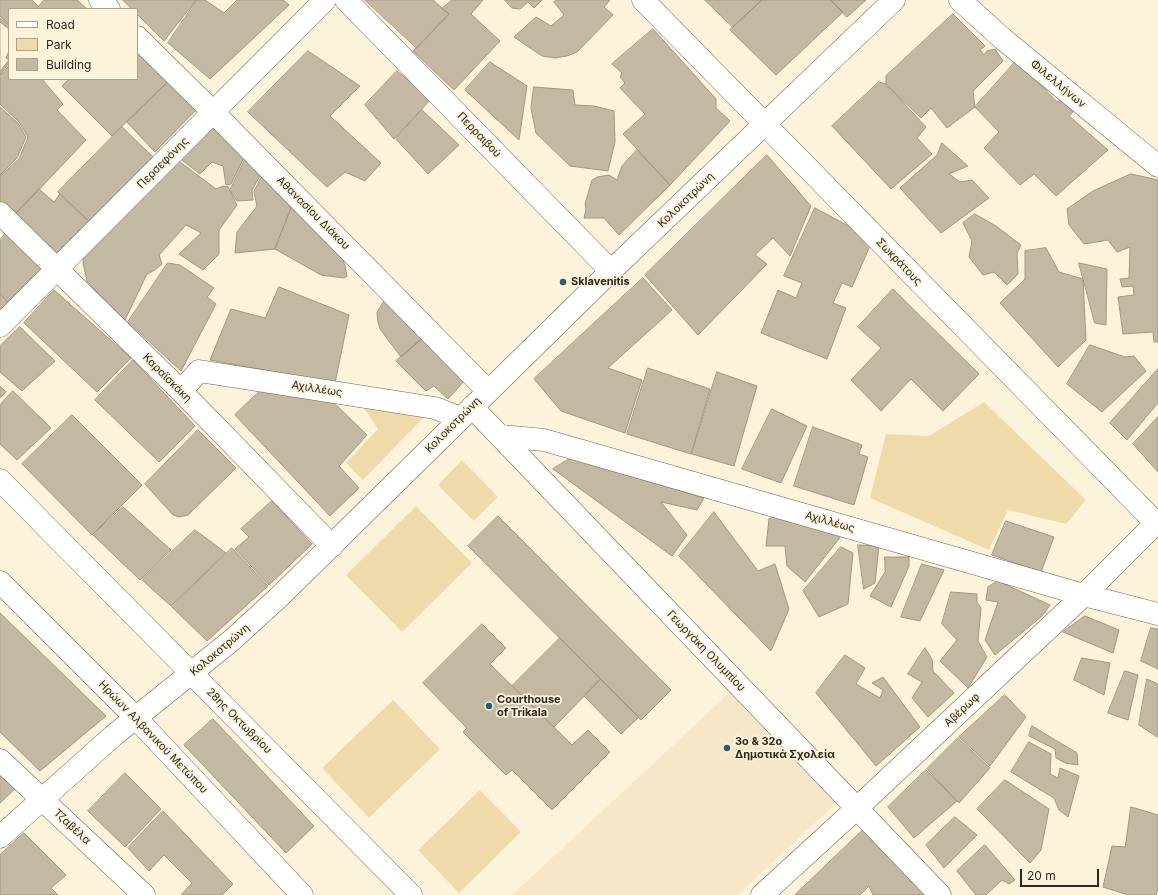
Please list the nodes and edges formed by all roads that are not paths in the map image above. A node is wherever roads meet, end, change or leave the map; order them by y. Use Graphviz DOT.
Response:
graph roads {
  1 [pos="100,0"];
  2 [pos="325,0"];
  3 [pos="346,0"];
  4 [pos="643,0"];
  5 [pos="894,0"];
  6 [pos="960,0"];
  7 [pos="108,8"];
  8 [pos="138,38"];
  9 [pos="214,112"];
  10 [pos="764,124"];
  11 [pos="1158,166"];
  12 [pos="0,214"];
  13 [pos="56,269"];
  14 [pos="612,271"];
  15 [pos="0,326"];
  16 [pos="181,390"];
  17 [pos="488,390"];
  18 [pos="466,413"];
  19 [pos="501,436"];
  20 [pos="0,480"];
  21 [pos="1157,522"];
  22 [pos="332,546"];
  23 [pos="0,582"];
  24 [pos="1084,595"];
  25 [pos="1158,614"];
  26 [pos="192,674"];
  27 [pos="135,717"];
  28 [pos="0,760"];
  29 [pos="42,799"];
  30 [pos="856,809"];
  31 [pos="0,837"];
  32 [pos="144,895"];
  33 [pos="302,895"];
  34 [pos="411,895"];
  35 [pos="762,895"];
  36 [pos="940,895"];
  1 -- 7 [label="street"];
  2 -- 9 [label="street, Περσεφόνης"];
  3 -- 14 [label="street, Περραιβού"];
  4 -- 10 [label="street, Σωκράτους"];
  5 -- 10 [label="street, Κολοκοτρώνη"];
  6 -- 11 [label="street, Φιλελλήνων"];
  8 -- 9 [label="street, Αθανασίου Διάκου"];
  9 -- 13 [label="street, Περσεφόνης"];
  9 -- 17 [label="street, Αθανασίου Διάκου"];
  10 -- 14 [label="street, Κολοκοτρώνη"];
  10 -- 21 [label="street, Σωκράτους"];
  12 -- 13 [label="street, Καραϊσκάκη"];
  13 -- 15 [label="street, Περσεφόνης"];
  13 -- 16 [label="street, Καραϊσκάκη"];
  14 -- 17 [label="street, Κολοκοτρώνη"];
  16 -- 18 [label="street, Αχιλλέως"];
  16 -- 22 [label="street, Καραϊσκάκη"];
  17 -- 18 [label="street, Κολοκοτρώνη"];
  18 -- 19 [label="street, Γεωργάκη Ολυμπίου"];
  18 -- 22 [label="street, Κολοκοτρώνη"];
  19 -- 24 [label="street, Αχιλλέως"];
  19 -- 30 [label="street, Γεωργάκη Ολυμπίου"];
  20 -- 26 [label="street, 28ης Οκτωβρίου"];
  21 -- 24 [label="street, Αβέρωφ"];
  22 -- 26 [label="street, Κολοκοτρώνη"];
  23 -- 27 [label="street, Ηρώων Αλβανικού Μετώπου"];
  24 -- 25 [label="street, Αχιλλέως"];
  24 -- 30 [label="street, Αβέρωφ"];
  26 -- 27 [label="street, Κολοκοτρώνη"];
  26 -- 34 [label="street, 28ης Οκτωβρίου"];
  27 -- 29 [label="street, Κολοκοτρώνη"];
  27 -- 33 [label="street, Ηρώων Αλβανικού Μετώπου"];
  28 -- 29 [label="street, Τζαβέλα"];
  29 -- 31 [label="street, Κολοκοτρώνη"];
  29 -- 32 [label="street, Τζαβέλα"];
  30 -- 35 [label="street, Αβέρωφ"];
  30 -- 36 [label="street, Γεωργάκη Ολυμπίου"];
}
